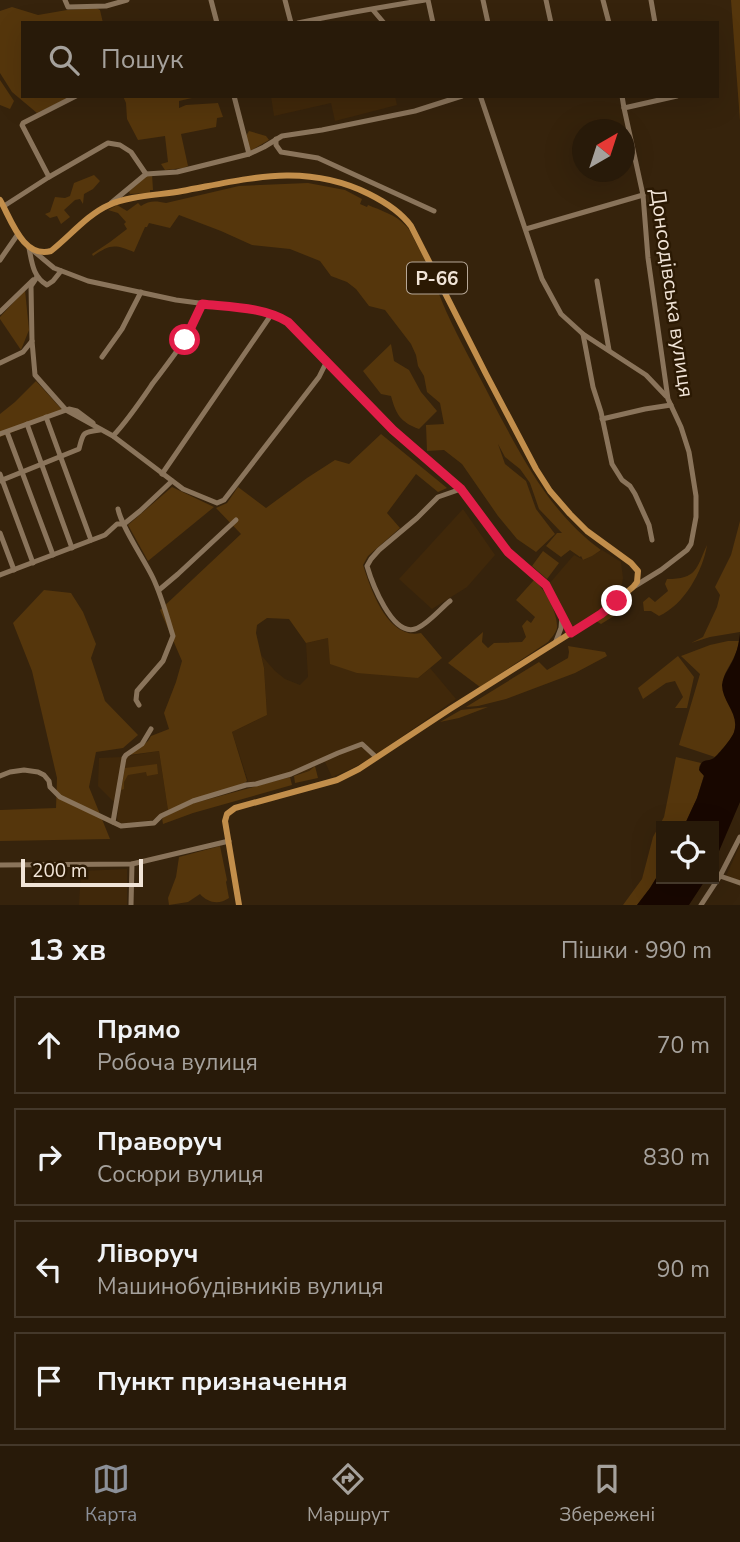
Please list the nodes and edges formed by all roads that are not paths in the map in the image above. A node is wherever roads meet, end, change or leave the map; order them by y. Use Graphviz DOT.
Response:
graph roads {
  1 [pos="65,0"];
  2 [pos="127,0"];
  3 [pos="211,0"];
  4 [pos="285,0"];
  5 [pos="357,0"];
  6 [pos="426,0"];
  7 [pos="482,0"];
  8 [pos="546,0"];
  9 [pos="603,0"];
  10 [pos="651,0"];
  11 [pos="105,3"];
  12 [pos="358,10"];
  13 [pos="373,10"];
  14 [pos="216,21"];
  15 [pos="290,21"];
  16 [pos="307,21"];
  17 [pos="382,21"];
  18 [pos="432,21"];
  19 [pos="487,21"];
  20 [pos="551,21"];
  21 [pos="608,21"];
  22 [pos="655,21"];
  23 [pos="72,98"];
  24 [pos="235,98"];
  25 [pos="456,98"];
  26 [pos="483,98"];
  27 [pos="622,98"];
  28 [pos="668,98"];
  29 [pos="624,108"];
  30 [pos="276,139"];
  31 [pos="249,154"];
  32 [pos="146,174"];
  33 [pos="49,177"];
  34 [pos="643,195"];
  35 [pos="2,203"];
  36 [pos="111,204"];
  37 [pos="434,211"];
  38 [pos="526,229"];
  39 [pos="18,234"];
  40 [pos="29,248"];
  41 [pos="0,260"];
  42 [pos="61,271"];
  43 [pos="37,276"];
  44 [pos="597,281"];
  45 [pos="141,292"];
  46 [pos="202,304"];
  47 [pos="0,312"];
  48 [pos="271,315"];
  49 [pos="583,334"];
  50 [pos="32,341"];
  51 [pos="609,350"];
  52 [pos="102,356"];
  53 [pos="327,362"];
  54 [pos="0,363"];
  55 [pos="669,402"];
  56 [pos="66,410"];
  57 [pos="46,417"];
  58 [pos="602,419"];
  59 [pos="27,424"];
  60 [pos="101,430"];
  61 [pos="3,433"];
  62 [pos="113,436"];
  63 [pos="60,458"];
  64 [pos="42,465"];
  65 [pos="22,472"];
  66 [pos="162,474"];
  67 [pos="1,478"];
  68 [pos="172,481"];
  69 [pos="461,489"];
  70 [pos="118,509"];
  71 [pos="236,520"];
  72 [pos="124,524"];
  73 [pos="0,533"];
  74 [pos="91,540"];
  75 [pos="652,540"];
  76 [pos="72,548"];
  77 [pos="53,555"];
  78 [pos="33,563"];
  79 [pos="14,570"];
  80 [pos="0,575"];
  81 [pos="633,587"];
  82 [pos="159,590"];
  83 [pos="450,601"];
  84 [pos="562,617"];
  85 [pos="571,633"];
  86 [pos="554,644"];
  87 [pos="139,705"];
  88 [pos="151,729"];
  89 [pos="376,757"];
  90 [pos="0,776"];
  91 [pos="113,822"];
  92 [pos="740,837"];
  93 [pos="229,841"];
  94 [pos="132,864"];
  95 [pos="0,865"];
  96 [pos="720,876"];
  97 [pos="740,884"];
  98 [pos="131,905"];
  99 [pos="239,905"];
  100 [pos="701,905"];
  1 -- 11 [label="street"];
  2 -- 11 [label="street"];
  3 -- 14 [label="street"];
  4 -- 15 [label="street"];
  5 -- 12 [label="street"];
  6 -- 13 [label="street"];
  6 -- 18 [label="street"];
  7 -- 19 [label="street"];
  8 -- 20 [label="street"];
  9 -- 21 [label="street"];
  10 -- 22 [label="street"];
  12 -- 13 [label="street"];
  12 -- 16 [label="street"];
  13 -- 17 [label="street"];
  23 -- 33 [label="street"];
  24 -- 31 [label="street"];
  25 -- 30 [label="street"];
  26 -- 38 [label="street"];
  27 -- 29 [label="street, Донсодівська вулиця"];
  28 -- 29 [label="street"];
  29 -- 34 [label="street, Донсодівська вулиця"];
  30 -- 31 [label="street"];
  30 -- 37 [label="street"];
  31 -- 32 [label="street"];
  32 -- 33 [label="street"];
  32 -- 36 [label="street"];
  33 -- 35 [label="street"];
  34 -- 38 [label="street"];
  34 -- 55 [label="street, Донсодівська вулиця"];
  35 -- 39 [label="main road"];
  36 -- 40 [label="main road, Р-66"];
  36 -- 81 [label="main road, Р-66"];
  38 -- 49 [label="street"];
  39 -- 40 [label="main road"];
  39 -- 41 [label="street"];
  40 -- 42 [label="street"];
  40 -- 43 [label="street"];
  42 -- 43 [label="street"];
  42 -- 45 [label="street"];
  43 -- 47 [label="street"];
  43 -- 50 [label="street"];
  44 -- 51 [label="street"];
  45 -- 46 [label="street"];
  45 -- 52 [label="street"];
  46 -- 48 [label="street"];
  46 -- 62 [label="street"];
  48 -- 53 [label="street"];
  48 -- 66 [label="street"];
  49 -- 51 [label="street"];
  49 -- 58 [label="street"];
  50 -- 54 [label="street"];
  50 -- 56 [label="street"];
  51 -- 55 [label="street"];
  53 -- 68 [label="street"];
  53 -- 69 [label="street"];
  55 -- 58 [label="street"];
  55 -- 81 [label="street, Донсодівська вулиця"];
  56 -- 57 [label="street"];
  56 -- 60 [label="street"];
  57 -- 59 [label="street"];
  57 -- 63 [label="street"];
  58 -- 75 [label="street"];
  59 -- 61 [label="street"];
  59 -- 64 [label="street"];
  60 -- 62 [label="street"];
  60 -- 63 [label="street"];
  61 -- 65 [label="street"];
  62 -- 66 [label="street"];
  63 -- 64 [label="street"];
  63 -- 74 [label="street"];
  64 -- 65 [label="street"];
  64 -- 76 [label="street"];
  65 -- 67 [label="street"];
  65 -- 77 [label="street"];
  66 -- 68 [label="street"];
  67 -- 78 [label="street"];
  68 -- 72 [label="street"];
  69 -- 83 [label="street"];
  69 -- 84 [label="street"];
  70 -- 72 [label="street"];
  71 -- 82 [label="street"];
  72 -- 74 [label="street"];
  72 -- 82 [label="street"];
  73 -- 79 [label="street"];
  74 -- 76 [label="street"];
  76 -- 77 [label="street"];
  77 -- 78 [label="street"];
  78 -- 79 [label="street"];
  79 -- 80 [label="street"];
  81 -- 85 [label="main road"];
  82 -- 87 [label="street"];
  84 -- 85 [label="street"];
  84 -- 86 [label="street"];
  85 -- 86 [label="main road"];
  86 -- 89 [label="main road"];
  88 -- 91 [label="street"];
  89 -- 91 [label="street"];
  89 -- 93 [label="main road"];
  90 -- 91 [label="street"];
  92 -- 96 [label="street"];
  93 -- 94 [label="street"];
  93 -- 99 [label="main road"];
  94 -- 95 [label="street"];
  94 -- 98 [label="street"];
  96 -- 97 [label="street"];
  96 -- 100 [label="street"];
}
